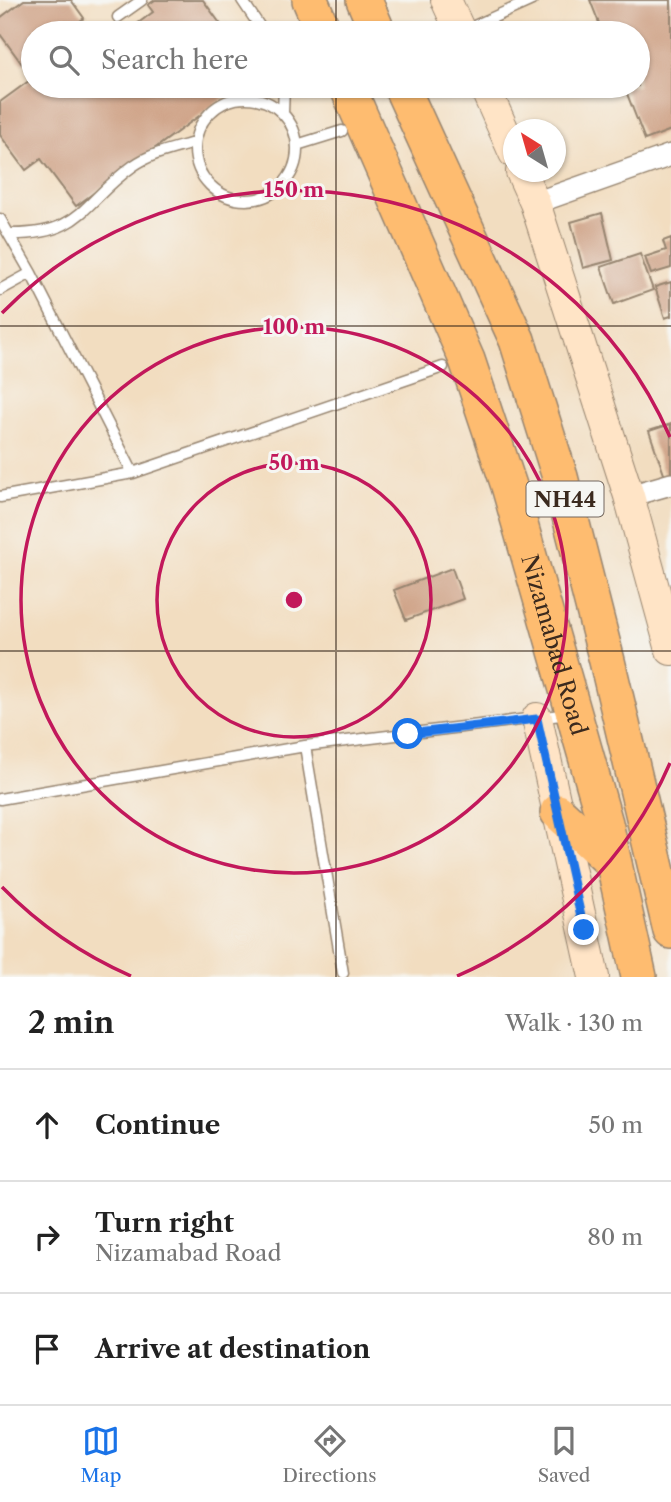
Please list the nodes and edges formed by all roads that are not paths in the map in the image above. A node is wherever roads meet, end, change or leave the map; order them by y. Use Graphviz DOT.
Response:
graph roads {
  1 [pos="142,0"];
  2 [pos="242,0"];
  3 [pos="310,0"];
  4 [pos="364,0"];
  5 [pos="532,0"];
  6 [pos="455,14"];
  7 [pos="118,17"];
  8 [pos="256,21"];
  9 [pos="319,21"];
  10 [pos="373,21"];
  11 [pos="284,98"];
  12 [pos="352,98"];
  13 [pos="406,98"];
  14 [pos="489,98"];
  15 [pos="283,113"];
  16 [pos="503,130"];
  17 [pos="342,131"];
  18 [pos="194,143"];
  19 [pos="300,144"];
  20 [pos="671,155"];
  21 [pos="526,182"];
  22 [pos="535,203"];
  23 [pos="0,219"];
  24 [pos="9,234"];
  25 [pos="31,273"];
  26 [pos="0,290"];
  27 [pos="517,340"];
  28 [pos="455,364"];
  29 [pos="528,374"];
  30 [pos="478,394"];
  31 [pos="133,473"];
  32 [pos="671,484"];
  33 [pos="629,496"];
  34 [pos="0,497"];
  35 [pos="664,594"];
  36 [pos="671,650"];
  37 [pos="575,713"];
  38 [pos="537,719"];
  39 [pos="305,746"];
  40 [pos="0,799"];
  41 [pos="558,812"];
  42 [pos="614,864"];
  43 [pos="667,893"];
  44 [pos="671,931"];
  45 [pos="343,973"];
  46 [pos="594,977"];
  47 [pos="639,977"];
  1 -- 7 [label="lane"];
  2 -- 8 [label="lane"];
  3 -- 9 [label="highway"];
  4 -- 10 [label="highway"];
  5 -- 6 [label="lane"];
  11 -- 15 [label="lane"];
  12 -- 28 [label="highway, Nizamabad Road / NH44"];
  13 -- 27 [label="highway, Nizamabad Road / NH44"];
  14 -- 16 [label="main road"];
  15 -- 18 [label="lane"];
  15 -- 19 [label="lane"];
  17 -- 19 [label="lane"];
  18 -- 19 [label="lane"];
  18 -- 24 [label="lane"];
  20 -- 22 [label="street"];
  21 -- 22 [label="main road"];
  22 -- 33 [label="main road"];
  23 -- 24 [label="lane"];
  24 -- 25 [label="lane"];
  25 -- 26 [label="lane"];
  25 -- 31 [label="lane"];
  27 -- 28 [label="highway"];
  27 -- 29 [label="highway, Nizamabad Road / NH44"];
  28 -- 30 [label="highway, Nizamabad Road / NH44"];
  28 -- 31 [label="lane"];
  29 -- 30 [label="highway"];
  29 -- 43 [label="highway, Nizamabad Road / NH44"];
  30 -- 37 [label="highway, Nizamabad Road / NH44"];
  31 -- 34 [label="lane"];
  32 -- 33 [label="street"];
  33 -- 35 [label="main road"];
  35 -- 36 [label="main road"];
  37 -- 38 [label="lane"];
  37 -- 42 [label="highway, Nizamabad Road / NH44"];
  38 -- 39 [label="lane"];
  38 -- 41 [label="main road, Nizamabad Road"];
  39 -- 40 [label="lane"];
  39 -- 45 [label="lane"];
  41 -- 42 [label="highway"];
  41 -- 46 [label="main road, Nizamabad Road"];
  42 -- 47 [label="highway, Nizamabad Road / NH44"];
  43 -- 44 [label="highway, Nizamabad Road / NH44"];
}
